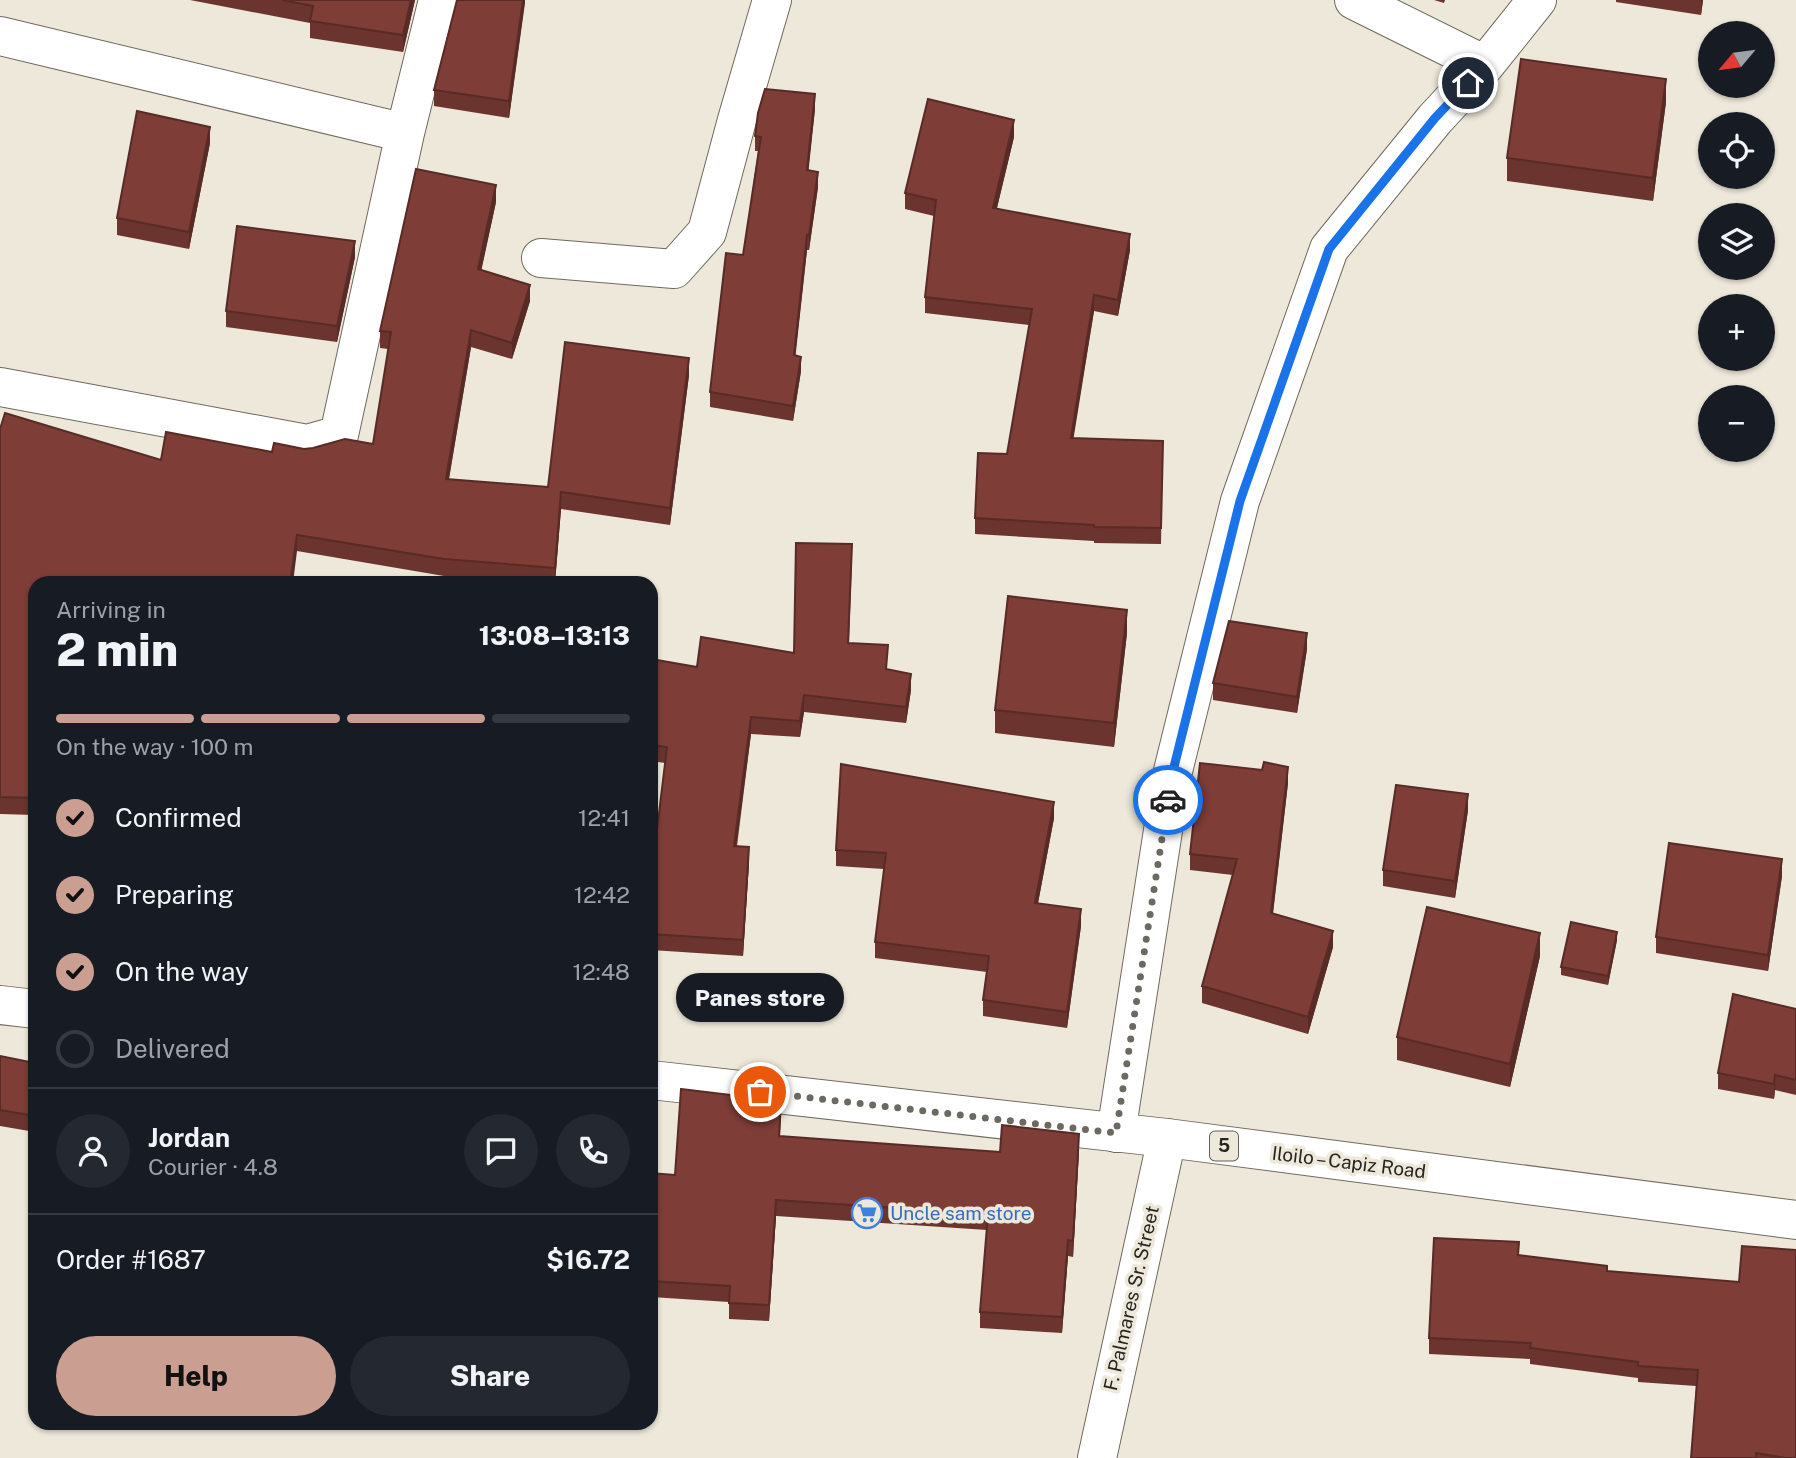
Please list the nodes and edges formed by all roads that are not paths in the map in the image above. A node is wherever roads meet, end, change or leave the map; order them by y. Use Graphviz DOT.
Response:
graph roads {
  1 [pos="438,0"];
  2 [pos="772,0"];
  3 [pos="1354,0"];
  4 [pos="1537,0"];
  5 [pos="0,36"];
  6 [pos="1485,65"];
  7 [pos="405,133"];
  8 [pos="541,258"];
  9 [pos="0,387"];
  10 [pos="0,1005"];
  11 [pos="28,1008"];
  12 [pos="658,1081"];
  13 [pos="1116,1133"];
  14 [pos="1167,1138"];
  15 [pos="1796,1220"];
  16 [pos="1097,1458"];
  1 -- 7 [label="main road"];
  2 -- 8 [label="main road"];
  3 -- 6 [label="main road"];
  4 -- 6 [label="main road"];
  5 -- 7 [label="main road"];
  6 -- 13 [label="main road"];
  7 -- 9 [label="main road"];
  10 -- 11 [label="main road"];
  12 -- 13 [label="main road, Iloilo – Capiz Road / 5"];
  13 -- 14 [label="main road, Iloilo – Capiz Road / 5"];
  14 -- 15 [label="main road, Iloilo – Capiz Road / 5"];
  14 -- 16 [label="main road, F. Palmares Sr. Street"];
}
